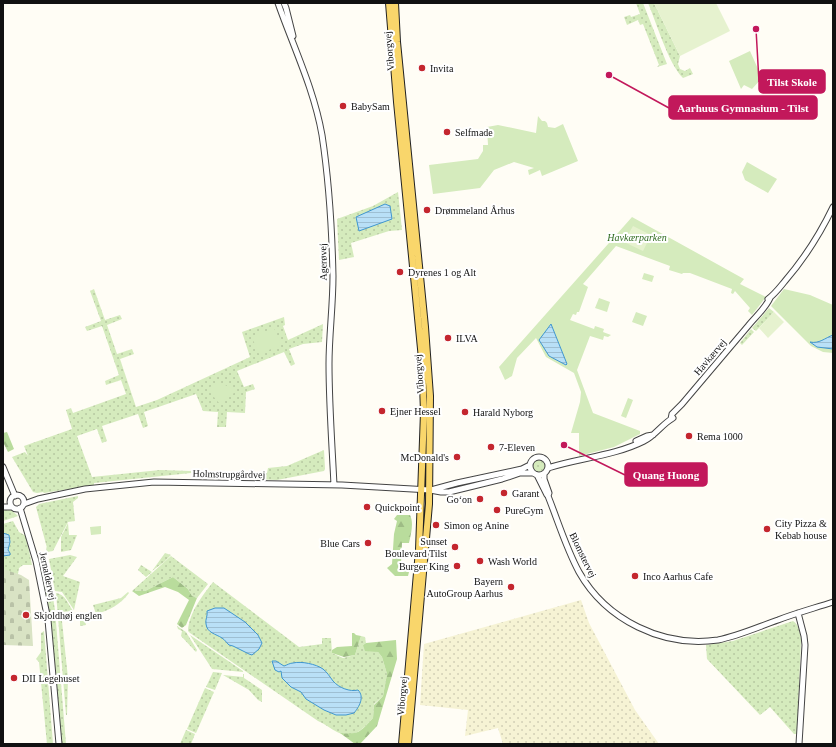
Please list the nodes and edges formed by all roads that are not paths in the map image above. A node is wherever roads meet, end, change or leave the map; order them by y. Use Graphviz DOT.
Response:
graph roads {
  1 [pos="278,3"];
  2 [pos="284,3"];
  3 [pos="389,3"];
  4 [pos="395,3"];
  5 [pos="294,43"];
  6 [pos="833,207"];
  7 [pos="530,465"];
  8 [pos="548,466"];
  9 [pos="3,467"];
  10 [pos="535,474"];
  11 [pos="544,474"];
  12 [pos="334,485"];
  13 [pos="421,490"];
  14 [pos="430,490"];
  15 [pos="15,496"];
  16 [pos="548,496"];
  17 [pos="11,500"];
  18 [pos="22,504"];
  19 [pos="3,505"];
  20 [pos="12,507"];
  21 [pos="833,602"];
  22 [pos="798,613"];
  23 [pos="59,744"];
  24 [pos="402,744"];
  25 [pos="408,744"];
  26 [pos="799,744"];
  1 -- 5 [label="street, Agerøvej"];
  2 -- 5 [label="street, Agerøvej"];
  3 -- 13 [label="main road, Viborgvej"];
  4 -- 14 [label="main road, Viborgvej"];
  5 -- 12 [label="street, Agerøvej"];
  6 -- 8 [label="street, Havkærvej"];
  7 -- 8 [label="street"];
  7 -- 10 [label="street"];
  7 -- 14 [label="street"];
  8 -- 11 [label="street"];
  9 -- 15 [label="street"];
  10 -- 11 [label="street"];
  10 -- 14 [label="street"];
  10 -- 16 [label="street, Blomstervej"];
  11 -- 16 [label="street, Blomstervej"];
  12 -- 13 [label="street, Holmstrupgårdvej"];
  12 -- 18 [label="street, Holmstrupgårdvej"];
  13 -- 14 [label="street"];
  13 -- 24 [label="main road, Viborgvej"];
  14 -- 25 [label="main road, Viborgvej"];
  15 -- 17 [label="street"];
  15 -- 18 [label="street"];
  16 -- 22 [label="street, Blomstervej"];
  17 -- 19 [label="street"];
  17 -- 20 [label="street"];
  18 -- 20 [label="street"];
  18 -- 23 [label="street, Jernaldervej"];
  19 -- 20 [label="street"];
  21 -- 22 [label="street, Blomstervej"];
  22 -- 26 [label="street"];
}
